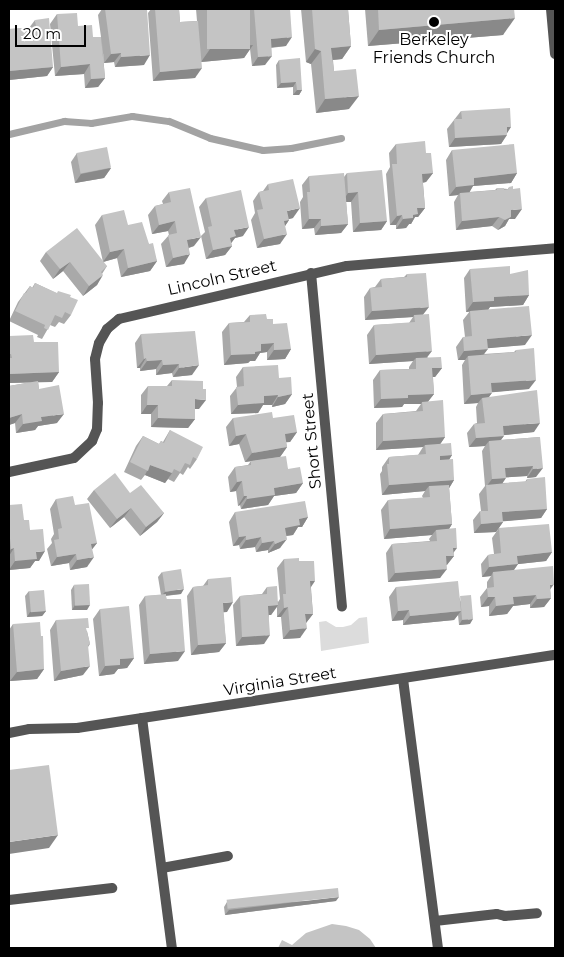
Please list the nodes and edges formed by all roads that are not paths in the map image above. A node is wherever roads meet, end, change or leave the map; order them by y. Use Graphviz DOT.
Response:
graph roads {
  1 [pos="551,9"];
  2 [pos="555,54"];
  3 [pos="555,248"];
  4 [pos="311,273"];
  5 [pos="9,472"];
  6 [pos="342,607"];
  7 [pos="555,655"];
  8 [pos="403,679"];
  9 [pos="142,718"];
  10 [pos="9,733"];
  11 [pos="228,856"];
  12 [pos="162,868"];
  13 [pos="112,888"];
  14 [pos="9,900"];
  15 [pos="537,913"];
  16 [pos="435,920"];
  17 [pos="172,948"];
  18 [pos="438,948"];
  1 -- 2 [label="street"];
  3 -- 4 [label="street, Lincoln Street"];
  4 -- 5 [label="street, Lincoln Street"];
  4 -- 6 [label="street, Short Street"];
  7 -- 8 [label="street, Virginia Street"];
  8 -- 9 [label="street, Virginia Street"];
  8 -- 16 [label="street"];
  9 -- 10 [label="street, Virginia Street"];
  9 -- 12 [label="street"];
  11 -- 12 [label="street"];
  12 -- 17 [label="street"];
  13 -- 14 [label="street"];
  15 -- 16 [label="street"];
  16 -- 18 [label="street"];
}
